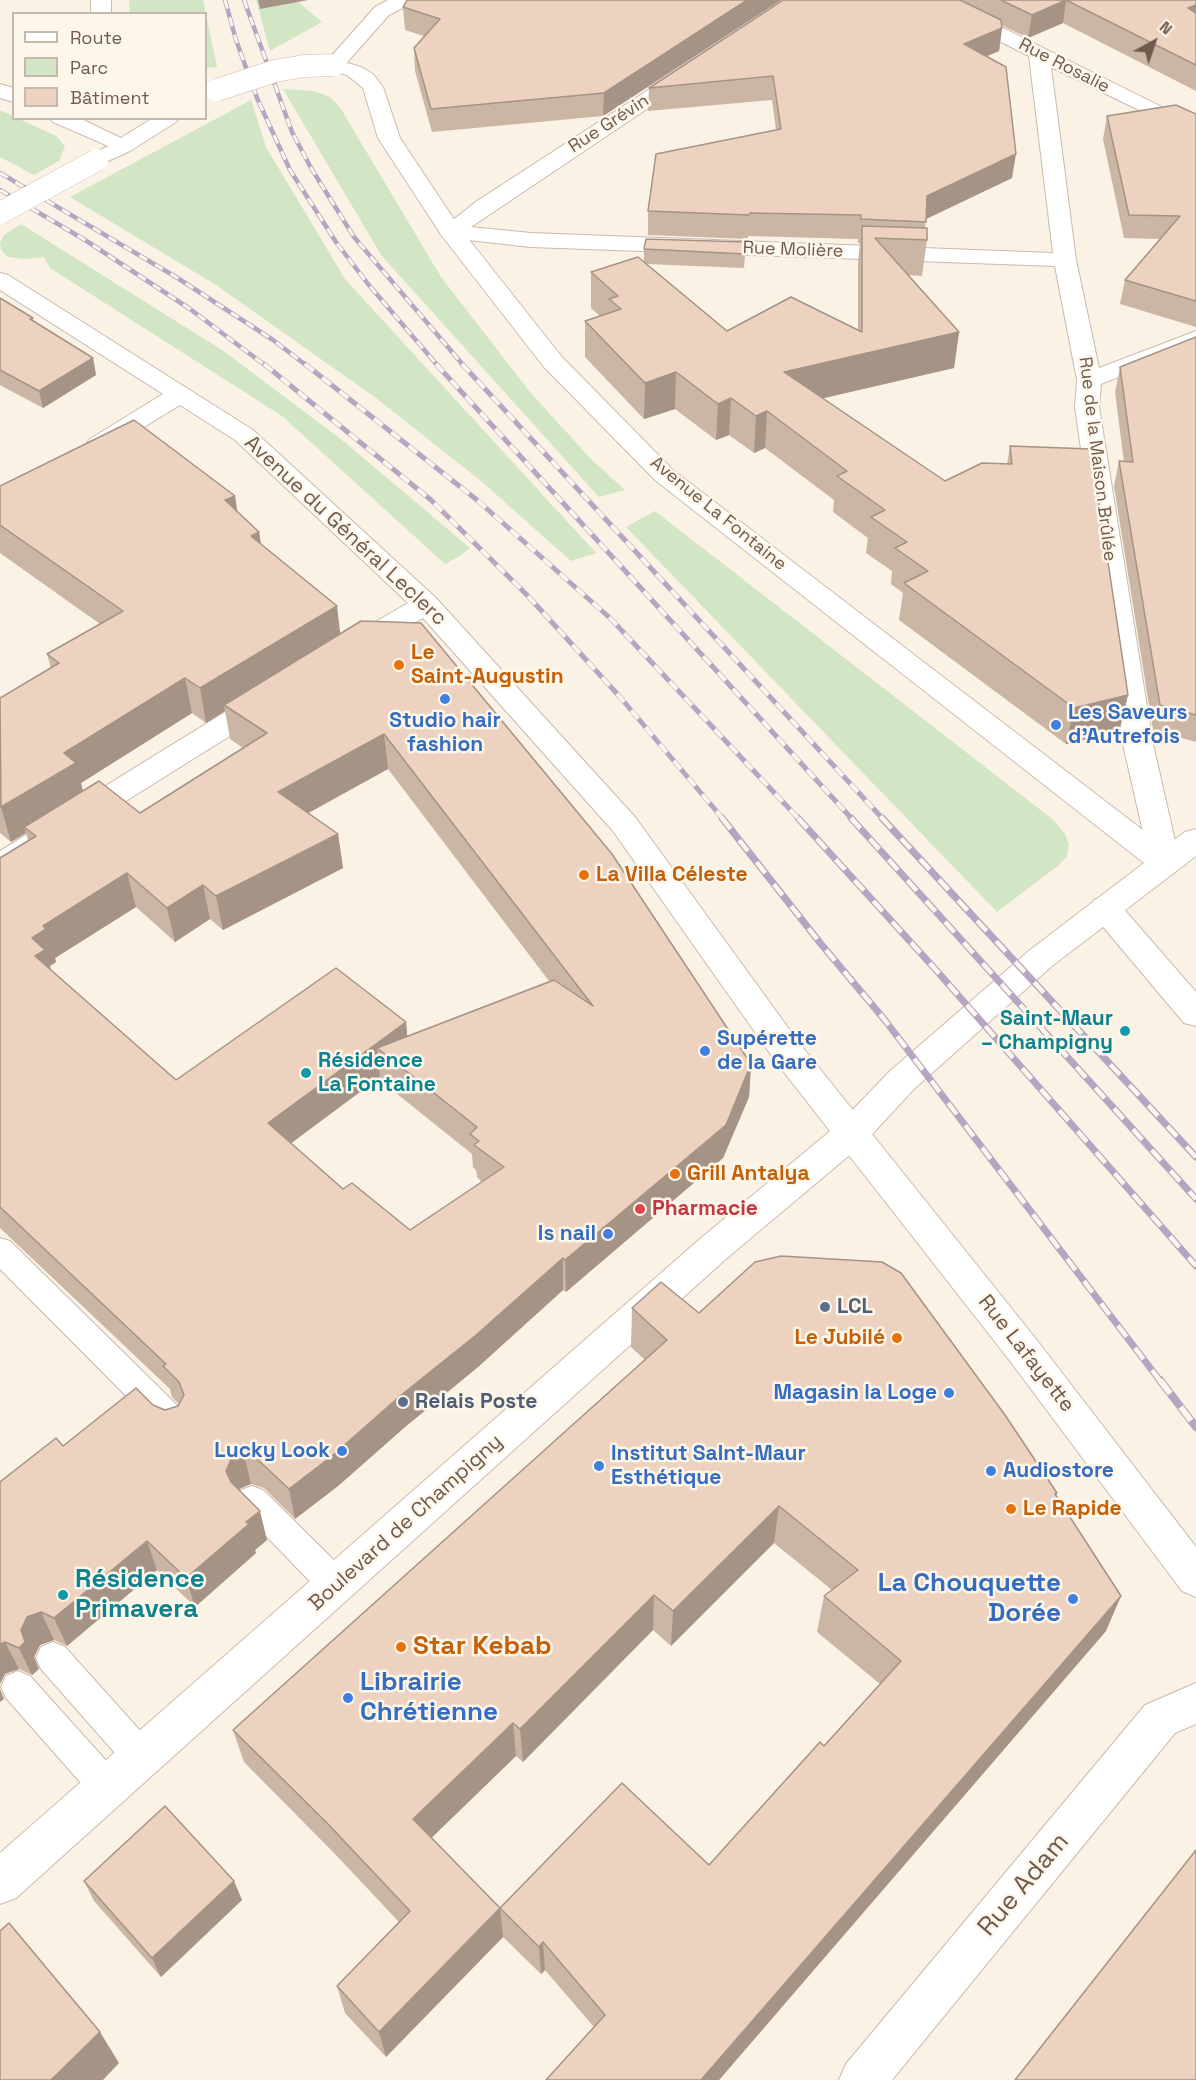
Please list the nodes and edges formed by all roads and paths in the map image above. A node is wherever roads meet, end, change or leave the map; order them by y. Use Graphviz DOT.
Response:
graph roads {
  1 [pos="403,0"];
  2 [pos="932,0"];
  3 [pos="1039,54"];
  4 [pos="700,64"];
  5 [pos="334,65"];
  6 [pos="211,93"];
  7 [pos="64,120"];
  8 [pos="166,120"];
  9 [pos="1196,132"];
  10 [pos="122,146"];
  11 [pos="0,213"];
  12 [pos="450,231"];
  13 [pos="1065,260"];
  14 [pos="0,280"];
  15 [pos="1196,338"];
  16 [pos="1089,380"];
  17 [pos="181,394"];
  18 [pos="80,456"];
  19 [pos="426,604"];
  20 [pos="330,661"];
  21 [pos="290,686"];
  22 [pos="1196,840"];
  23 [pos="1165,863"];
  24 [pos="0,865"];
  25 [pos="1105,908"];
  26 [pos="1196,1014"];
  27 [pos="852,1132"];
  28 [pos="0,1251"];
  29 [pos="175,1424"];
  30 [pos="252,1500"];
  31 [pos="1196,1578"];
  32 [pos="336,1586"];
  33 [pos="53,1658"];
  34 [pos="18,1687"];
  35 [pos="1196,1703"];
  36 [pos="141,1757"];
  37 [pos="107,1787"];
  38 [pos="0,1882"];
  39 [pos="862,2080"];
  1 -- 5 [label="street"];
  2 -- 3 [label="street, Rue Rosalie"];
  3 -- 9 [label="street, Rue Rosalie"];
  3 -- 13 [label="street, Rue de la Maison Brûlée"];
  4 -- 12 [label="street, Rue Grévin"];
  5 -- 6 [label="street, bridge"];
  5 -- 12 [label="street, Avenue La Fontaine"];
  7 -- 10 [label="street"];
  8 -- 10 [label="street"];
  10 -- 11 [label="street, bridge"];
  12 -- 13 [label="street, Rue Molière"];
  12 -- 23 [label="street, Avenue La Fontaine"];
  13 -- 16 [label="street, Rue de la Maison Brûlée"];
  14 -- 17 [label="street, Avenue du Général Leclerc"];
  15 -- 16 [label="street"];
  16 -- 23 [label="street, Rue de la Maison Brûlée"];
  17 -- 18 [label="street"];
  17 -- 19 [label="street, Avenue du Général Leclerc"];
  19 -- 20 [label="street"];
  19 -- 27 [label="street, Avenue du Général Leclerc"];
  21 -- 24 [label="street"];
  22 -- 23 [label="street, Boulevard de Champigny"];
  23 -- 25 [label="street, Boulevard de Champigny"];
  25 -- 26 [label="street"];
  25 -- 27 [label="street, Boulevard de Champigny"];
  27 -- 31 [label="street, Rue Lafayette"];
  27 -- 32 [label="street, Boulevard de Champigny"];
  28 -- 29 [label="lane"];
  30 -- 32 [label="lane"];
  32 -- 36 [label="street, Boulevard de Champigny"];
  33 -- 36 [label="lane"];
  34 -- 37 [label="lane"];
  35 -- 39 [label="street, Rue Adam"];
  36 -- 37 [label="street, Boulevard de Champigny"];
  37 -- 38 [label="street, Boulevard de Champigny"];
}
